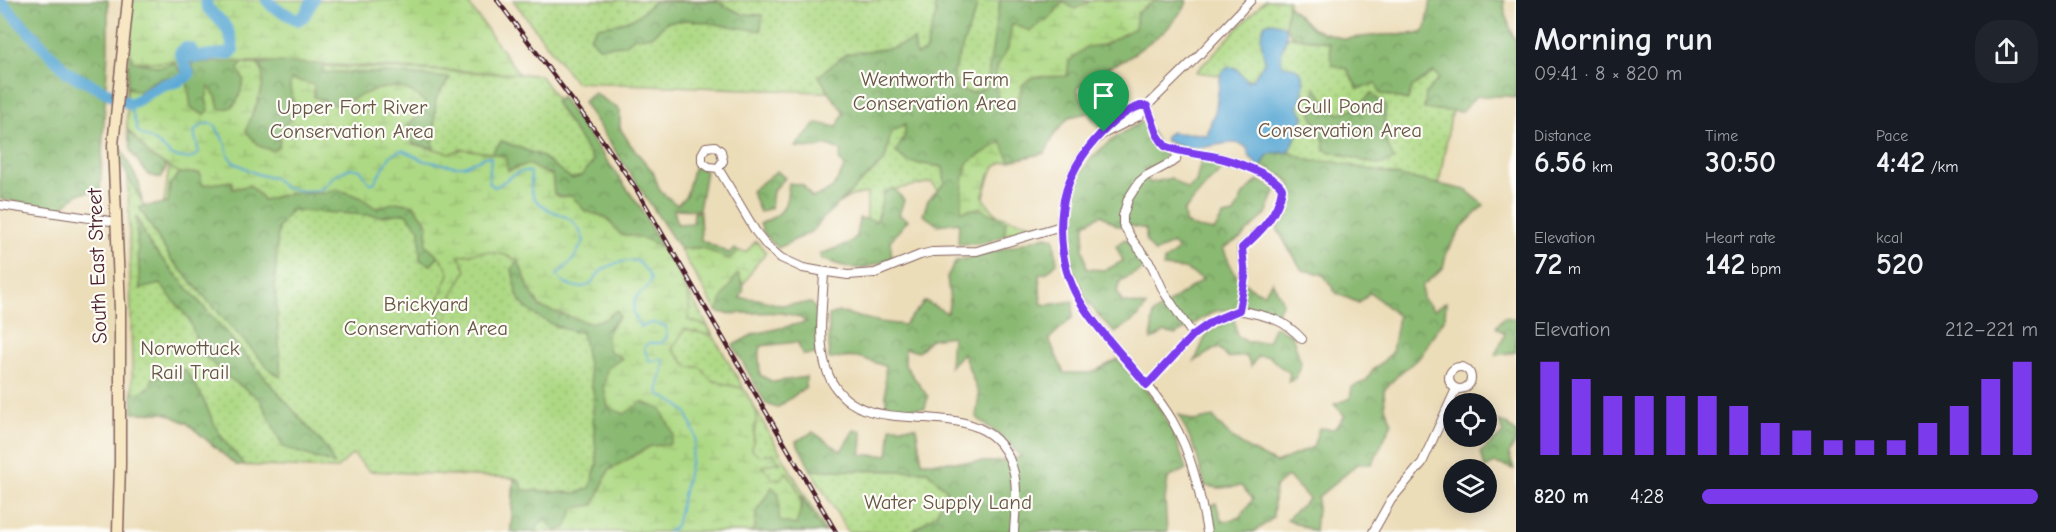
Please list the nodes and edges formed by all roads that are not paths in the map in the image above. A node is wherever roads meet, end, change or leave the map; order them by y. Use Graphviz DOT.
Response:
graph roads {
  1 [pos="128,0"];
  2 [pos="1251,0"];
  3 [pos="1147,106"];
  4 [pos="1177,150"];
  5 [pos="718,168"];
  6 [pos="0,205"];
  7 [pos="117,222"];
  8 [pos="1061,226"];
  9 [pos="824,272"];
  10 [pos="1239,310"];
  11 [pos="1193,335"];
  12 [pos="1302,339"];
  13 [pos="1147,385"];
  14 [pos="1456,389"];
  15 [pos="118,532"];
  16 [pos="1014,532"];
  17 [pos="1208,532"];
  18 [pos="1373,532"];
  1 -- 7 [label="main road, South East Street"];
  2 -- 3 [label="street"];
  3 -- 4 [label="street"];
  3 -- 8 [label="street"];
  4 -- 10 [label="street"];
  4 -- 11 [label="street"];
  5 -- 9 [label="street"];
  6 -- 7 [label="street"];
  7 -- 15 [label="main road, South East Street"];
  8 -- 9 [label="street"];
  8 -- 13 [label="street"];
  9 -- 16 [label="street"];
  10 -- 11 [label="street"];
  10 -- 12 [label="street"];
  11 -- 13 [label="street"];
  13 -- 17 [label="street"];
  14 -- 18 [label="street"];
}
